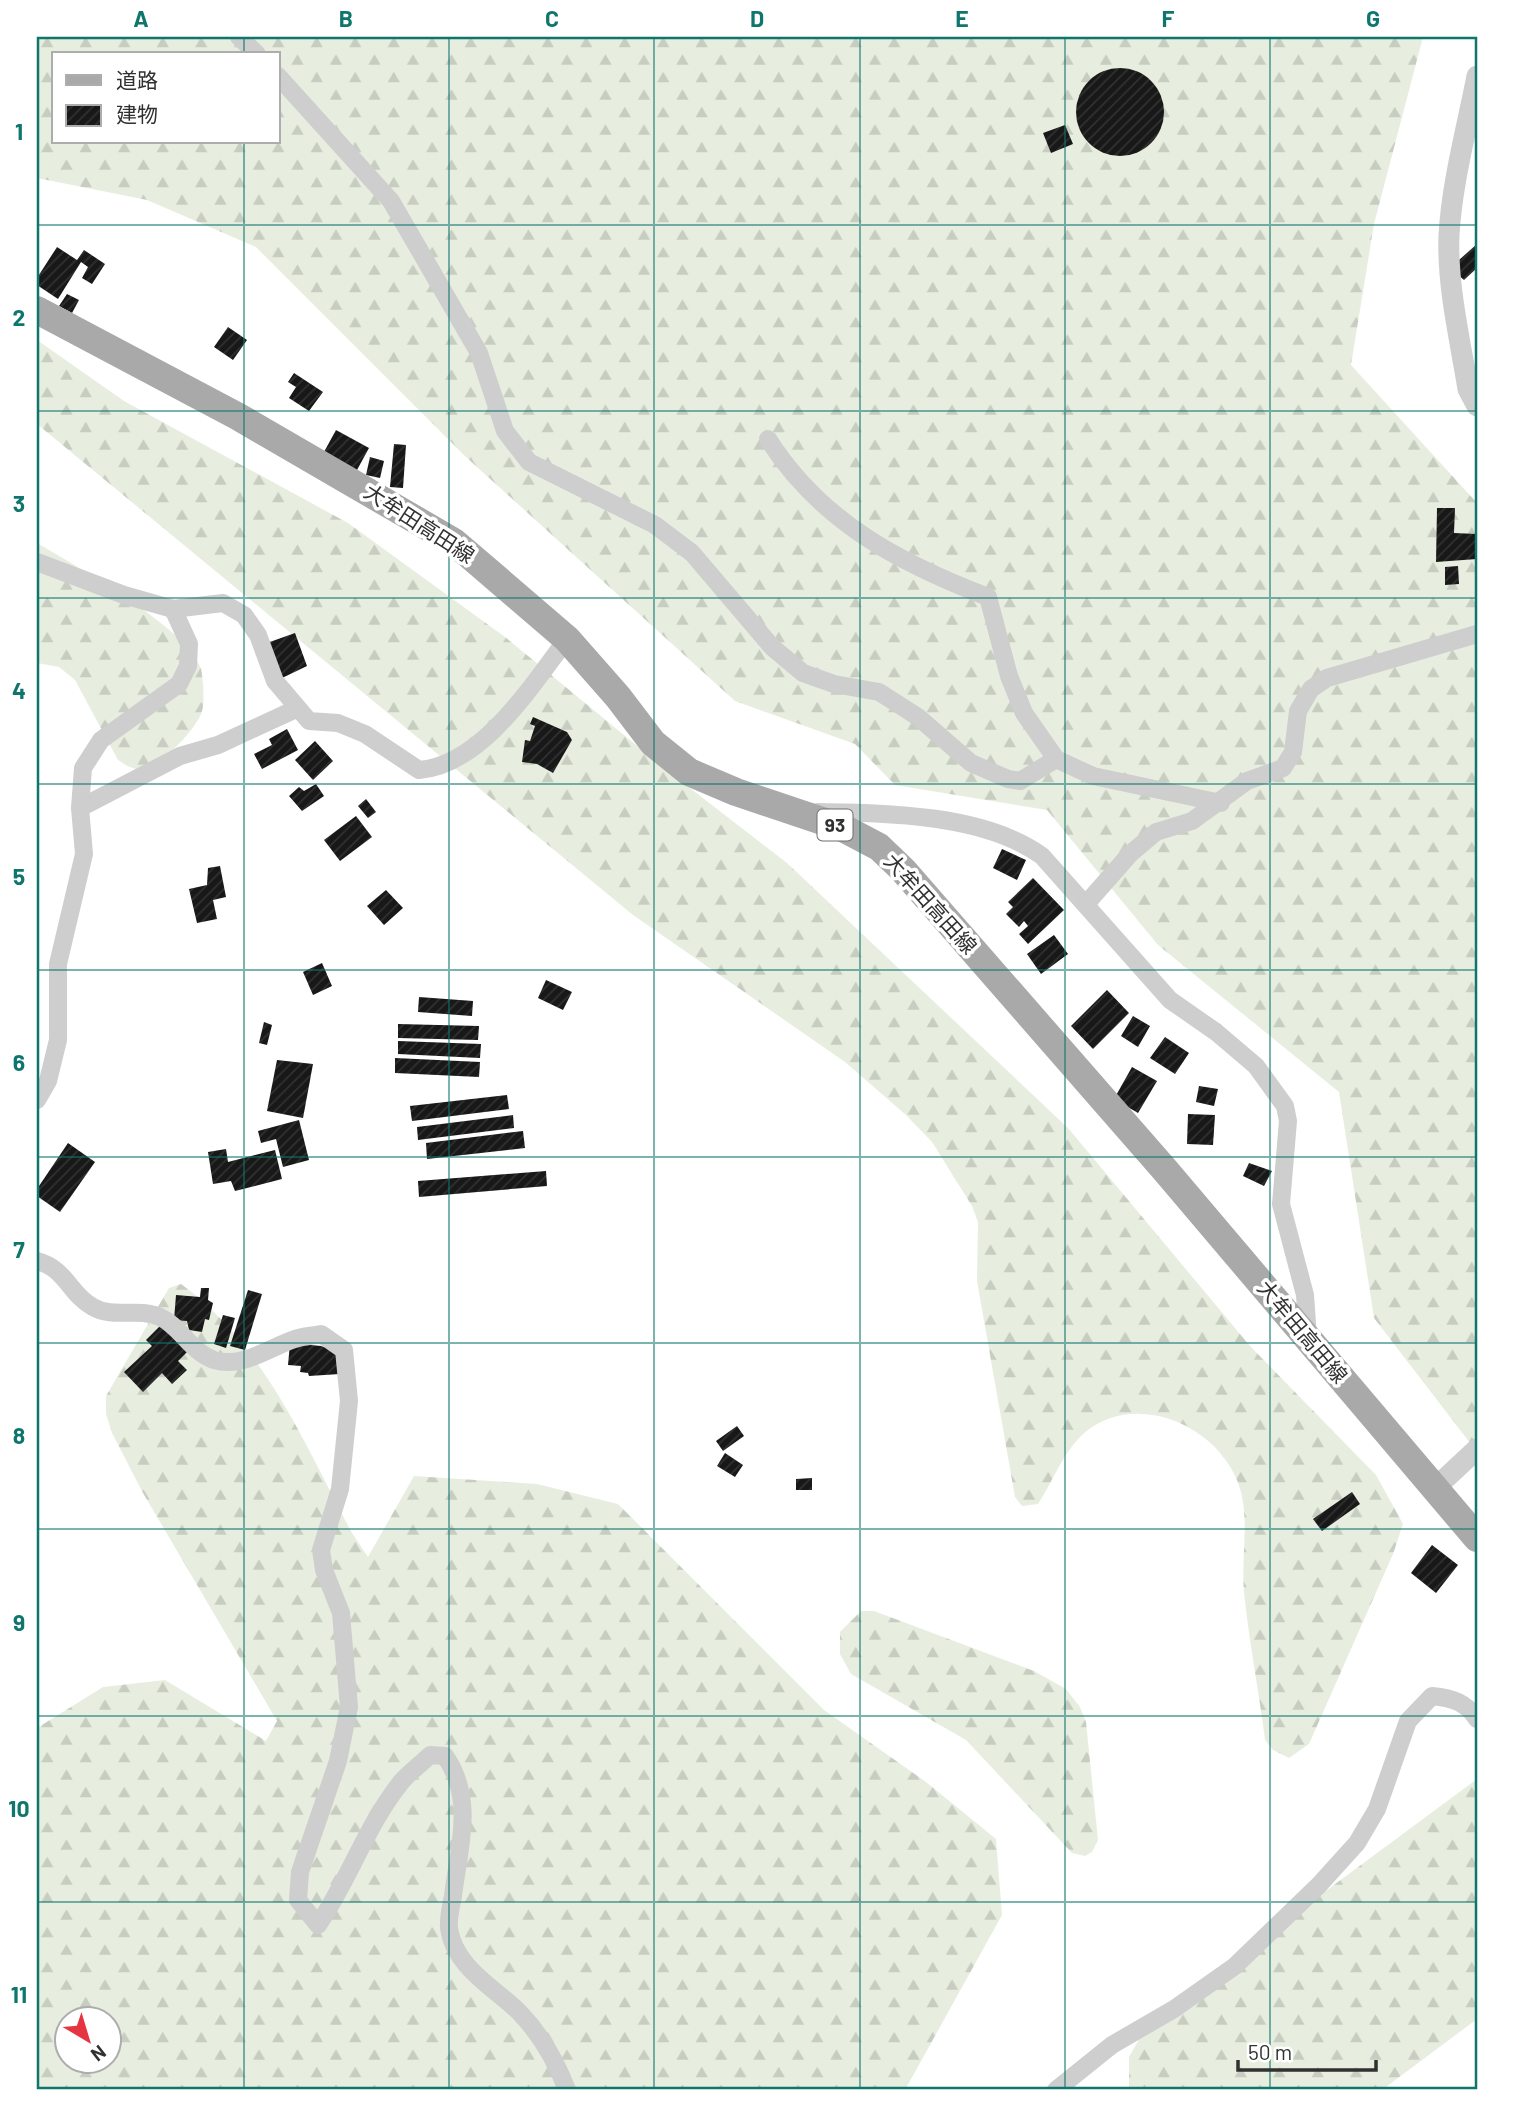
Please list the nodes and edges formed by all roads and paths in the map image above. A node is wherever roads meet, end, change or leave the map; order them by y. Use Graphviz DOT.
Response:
graph roads {
  1 [pos="239,37"];
  2 [pos="255,52"];
  3 [pos="1477,76"];
  4 [pos="280,78"];
  5 [pos="37,310"];
  6 [pos="1477,406"];
  7 [pos="768,439"];
  8 [pos="37,562"];
  9 [pos="173,609"];
  10 [pos="1477,634"];
  11 [pos="567,639"];
  12 [pos="296,709"];
  13 [pos="1056,760"];
  14 [pos="1221,803"];
  15 [pos="80,807"];
  16 [pos="798,812"];
  17 [pos="1086,904"];
  18 [pos="37,1100"];
  19 [pos="37,1261"];
  20 [pos="1308,1337"];
  21 [pos="1477,1448"];
  22 [pos="1434,1489"];
  23 [pos="1477,1538"];
  24 [pos="1477,1719"];
  25 [pos="567,2090"];
  26 [pos="1056,2090"];
  1 -- 2 [label="street"];
  3 -- 6 [label="street"];
  4 -- 13 [label="street"];
  5 -- 11 [label="main road, 大牟田高田線 / 93"];
  7 -- 13 [label="street"];
  8 -- 9 [label="street"];
  9 -- 12 [label="street"];
  9 -- 15 [label="street"];
  10 -- 14 [label="street"];
  11 -- 12 [label="street"];
  11 -- 16 [label="main road, 大牟田高田線 / 93"];
  12 -- 15 [label="street"];
  13 -- 14 [label="street"];
  14 -- 17 [label="street"];
  15 -- 18 [label="street"];
  16 -- 17 [label="street"];
  16 -- 20 [label="main road, 大牟田高田線 / 93"];
  17 -- 20 [label="street"];
  19 -- 25 [label="street"];
  20 -- 22 [label="main road, 大牟田高田線 / 93"];
  21 -- 22 [label="street"];
  22 -- 23 [label="main road, 大牟田高田線 / 93"];
  24 -- 26 [label="street"];
}
